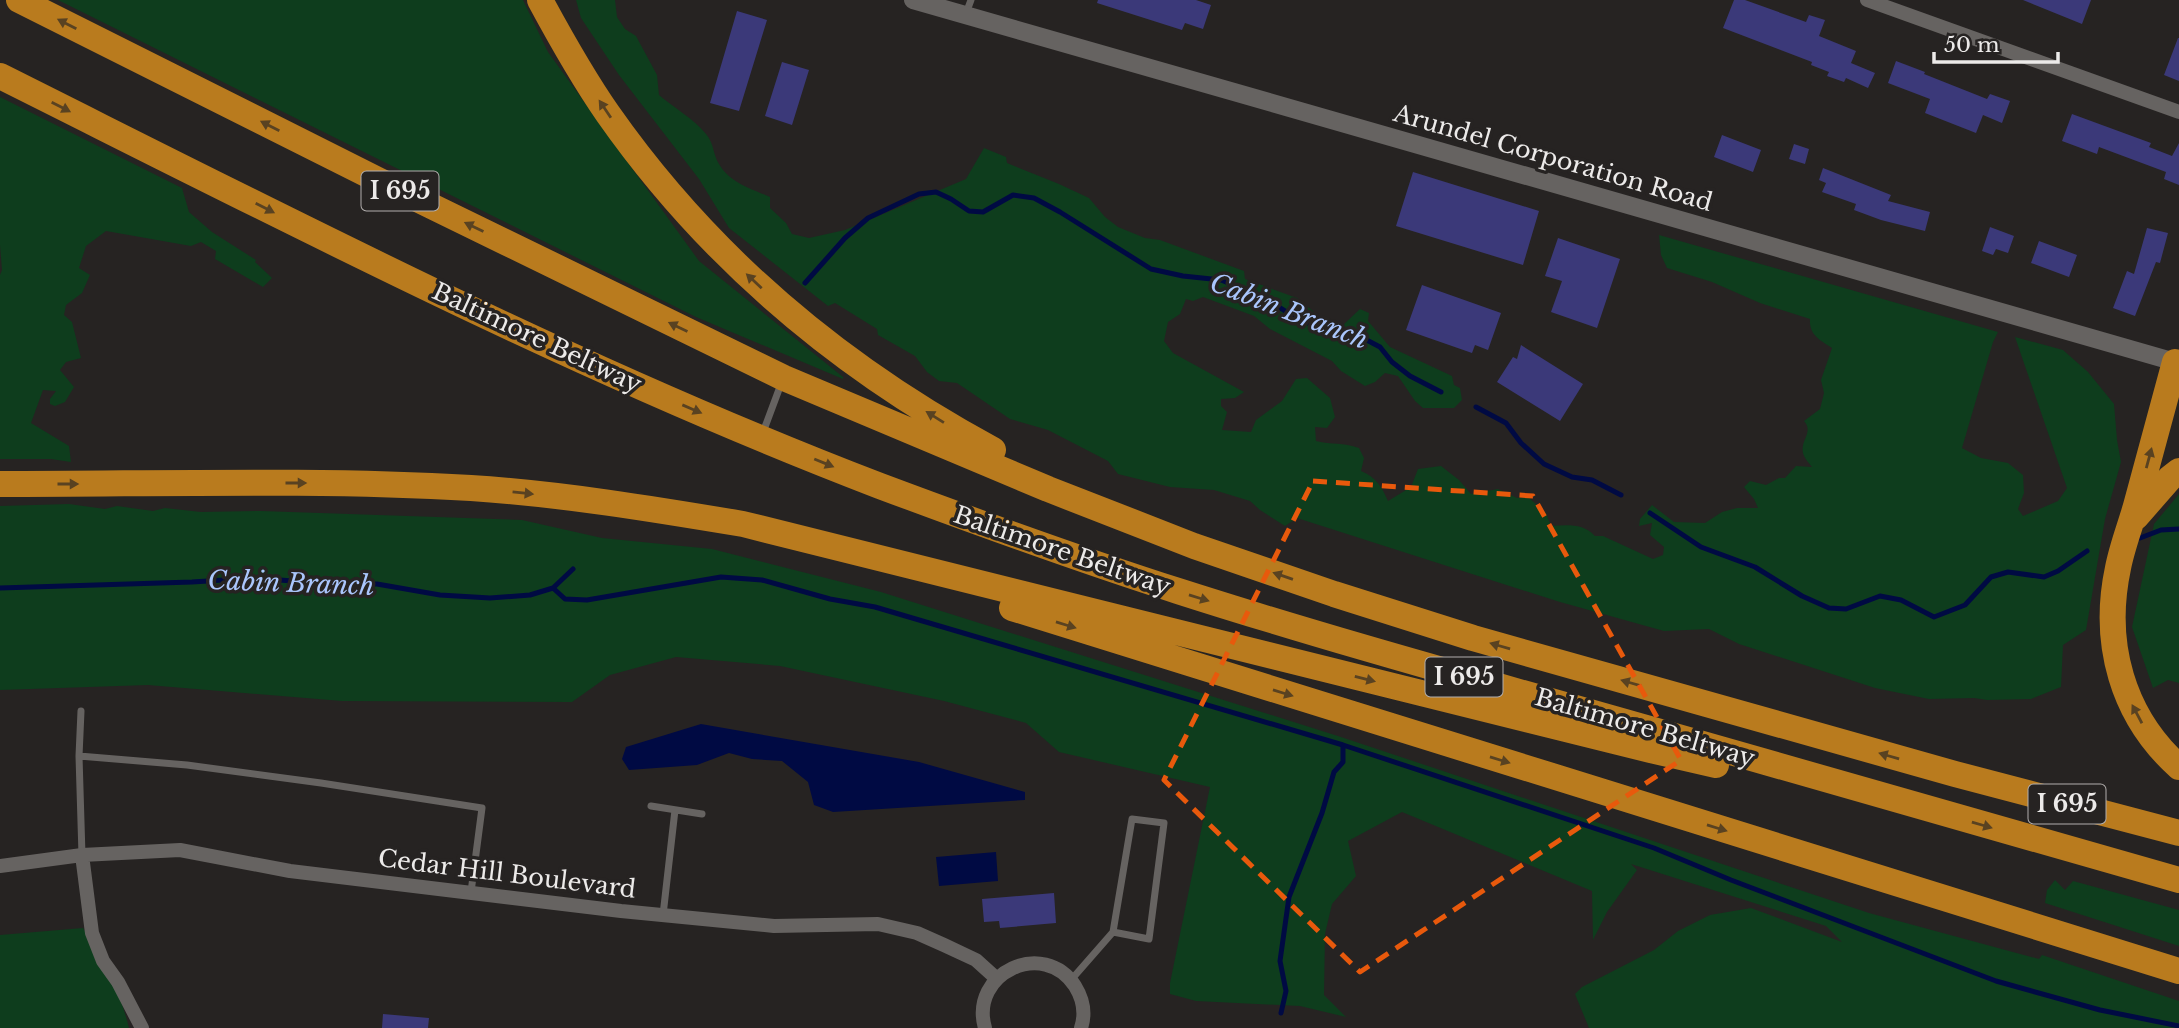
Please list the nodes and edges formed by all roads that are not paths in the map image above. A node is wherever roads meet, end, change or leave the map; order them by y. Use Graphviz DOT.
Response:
graph roads {
  1 [pos="19,0"];
  2 [pos="540,0"];
  3 [pos="914,0"];
  4 [pos="1867,0"];
  5 [pos="968,8"];
  6 [pos="0,76"];
  7 [pos="2179,112"];
  8 [pos="2178,357"];
  9 [pos="784,378"];
  10 [pos="760,438"];
  11 [pos="2179,471"];
  12 [pos="0,484"];
  13 [pos="743,524"];
  14 [pos="2131,524"];
  15 [pos="1194,545"];
  16 [pos="81,711"];
  17 [pos="79,757"];
  18 [pos="2179,767"];
  19 [pos="651,806"];
  20 [pos="675,810"];
  21 [pos="702,814"];
  22 [pos="1945,815"];
  23 [pos="2179,834"];
  24 [pos="82,855"];
  25 [pos="0,866"];
  26 [pos="2179,880"];
  27 [pos="471,893"];
  28 [pos="663,915"];
  29 [pos="1113,932"];
  30 [pos="2179,971"];
  31 [pos="997,979"];
  32 [pos="1071,980"];
  33 [pos="142,1028"];
  34 [pos="985,1028"];
  35 [pos="1082,1028"];
  9 -- 1 [label="highway, Baltimore Beltway / I 695, one-way"];
  15 -- 2 [label="highway, one-way"];
  3 -- 5 [label="street, Arundel Corporation Road"];
  4 -- 7 [label="street"];
  5 -- 8 [label="street, Arundel Corporation Road"];
  6 -- 10 [label="highway, Baltimore Beltway / I 695, one-way"];
  14 -- 8 [label="highway, one-way"];
  9 -- 10 [label="lane"];
  9 -- 15 [label="highway, Baltimore Beltway / I 695"];
  10 -- 22 [label="highway, Baltimore Beltway / I 695, one-way"];
  11 -- 14 [label="highway"];
  12 -- 13 [label="highway, one-way"];
  13 -- 22 [label="highway, one-way"];
  13 -- 30 [label="highway, one-way"];
  18 -- 14 [label="highway, one-way"];
  23 -- 15 [label="highway, Baltimore Beltway / I 695, one-way"];
  16 -- 17 [label="lane"];
  17 -- 24 [label="lane"];
  17 -- 27 [label="lane"];
  19 -- 20 [label="lane"];
  20 -- 21 [label="lane"];
  20 -- 28 [label="lane"];
  22 -- 26 [label="highway, Baltimore Beltway / I 695, one-way"];
  24 -- 25 [label="street, Cedar Hill Boulevard"];
  24 -- 27 [label="street, Cedar Hill Boulevard"];
  24 -- 33 [label="street"];
  27 -- 28 [label="street, Cedar Hill Boulevard"];
  28 -- 31 [label="street, Cedar Hill Boulevard"];
  29 -- 29 [label="lane"];
  29 -- 32 [label="lane"];
  31 -- 32 [label="street"];
  31 -- 34 [label="street"];
  32 -- 35 [label="street"];
}
